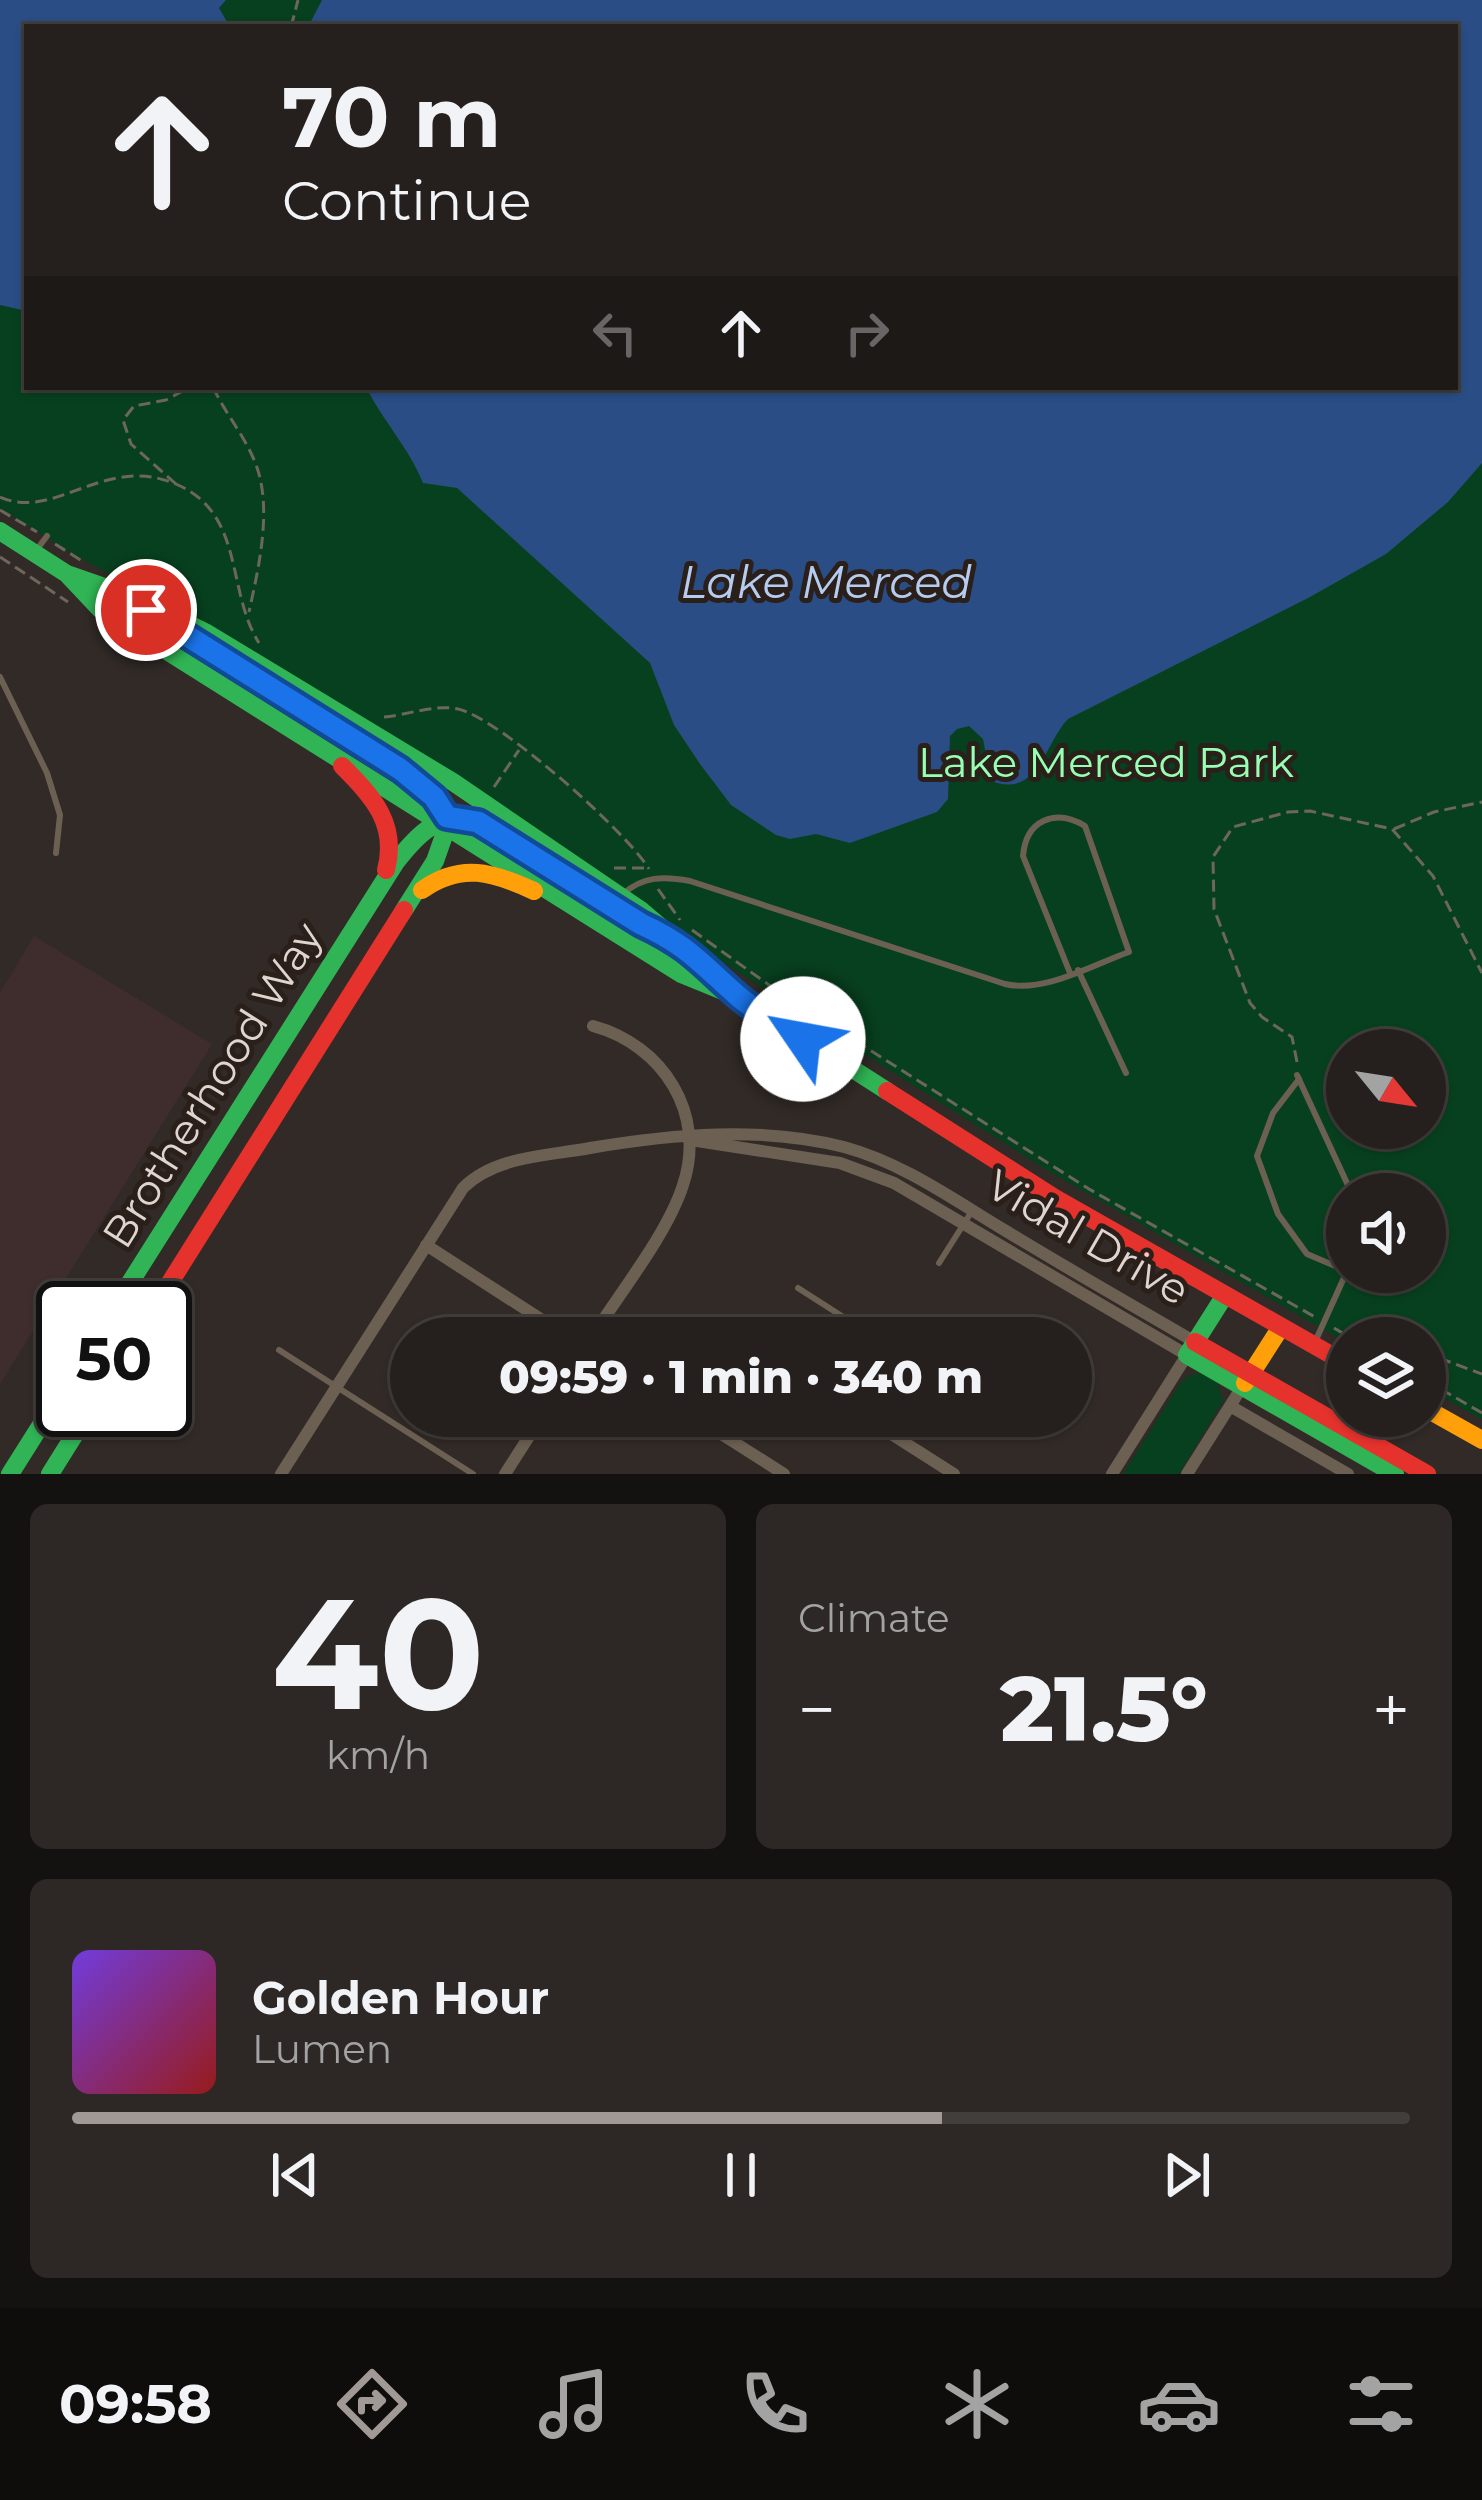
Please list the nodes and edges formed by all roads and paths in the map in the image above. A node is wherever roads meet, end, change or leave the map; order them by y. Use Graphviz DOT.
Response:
graph roads {
  1 [pos="184,390"];
  2 [pos="214,390"];
  3 [pos="176,484"];
  4 [pos="1,535"];
  5 [pos="47,536"];
  6 [pos="34,553"];
  7 [pos="67,574"];
  8 [pos="109,586"];
  9 [pos="248,619"];
  10 [pos="0,677"];
  11 [pos="317,742"];
  12 [pos="520,748"];
  13 [pos="491,792"];
  14 [pos="1482,802"];
  15 [pos="445,820"];
  16 [pos="1393,830"];
  17 [pos="56,853"];
  18 [pos="620,896"];
  19 [pos="371,900"];
  20 [pos="400,917"];
  21 [pos="608,925"];
  22 [pos="669,935"];
  23 [pos="1074,972"];
  24 [pos="1482,973"];
  25 [pos="740,998"];
  26 [pos="593,1027"];
  27 [pos="1126,1073"];
  28 [pos="1298,1077"];
  29 [pos="688,1139"];
  30 [pos="1342,1173"];
  31 [pos="972,1211"];
  32 [pos="964,1224"];
  33 [pos="425,1245"];
  34 [pos="939,1263"];
  35 [pos="131,1281"];
  36 [pos="171,1281"];
  37 [pos="798,1288"];
  38 [pos="1226,1294"];
  39 [pos="538,1317"];
  40 [pos="604,1317"];
  41 [pos="843,1317"];
  42 [pos="1281,1327"];
  43 [pos="1313,1345"];
  44 [pos="1191,1348"];
  45 [pos="278,1350"];
  46 [pos="1326,1352"];
  47 [pos="1446,1361"];
  48 [pos="1482,1374"];
  49 [pos="1246,1380"];
  50 [pos="335,1388"];
  51 [pos="1446,1393"];
  52 [pos="1230,1406"];
  53 [pos="1482,1413"];
  54 [pos="1446,1420"];
  55 [pos="36,1433"];
  56 [pos="73,1437"];
  57 [pos="529,1437"];
  58 [pos="726,1437"];
  59 [pos="896,1437"];
  60 [pos="1482,1440"];
  61 [pos="10,1474"];
  62 [pos="50,1474"];
  63 [pos="280,1474"];
  64 [pos="473,1474"];
  65 [pos="505,1474"];
  66 [pos="784,1474"];
  67 [pos="955,1474"];
  68 [pos="1112,1474"];
  69 [pos="1187,1474"];
  70 [pos="1348,1474"];
  71 [pos="1395,1474"];
  72 [pos="1427,1474"];
  1 -- 3 [label="path"];
  2 -- 9 [label="path"];
  4 -- 6 [label="main road"];
  5 -- 6 [label="lane"];
  6 -- 7 [label="main road"];
  7 -- 8 [label="main road"];
  7 -- 11 [label="main road"];
  8 -- 15 [label="main road"];
  8 -- 18 [label="main road"];
  10 -- 17 [label="lane"];
  11 -- 15 [label="main road"];
  11 -- 19 [label="main road"];
  12 -- 13 [label="path"];
  14 -- 16 [label="path"];
  15 -- 19 [label="main road"];
  15 -- 20 [label="main road"];
  15 -- 21 [label="main road"];
  15 -- 22 [label="main road"];
  16 -- 24 [label="path"];
  16 -- 28 [label="path"];
  18 -- 22 [label="main road"];
  18 -- 23 [label="lane"];
  19 -- 35 [label="main road, Brotherhood Way"];
  20 -- 21 [label="main road"];
  20 -- 36 [label="main road, Brotherhood Way"];
  21 -- 25 [label="main road"];
  22 -- 25 [label="main road"];
  23 -- 23 [label="lane"];
  23 -- 27 [label="lane"];
  25 -- 38 [label="main road"];
  26 -- 29 [label="street"];
  28 -- 30 [label="lane"];
  28 -- 43 [label="lane"];
  29 -- 31 [label="street, Vidal Drive"];
  29 -- 32 [label="street, Vidal Drive"];
  29 -- 33 [label="street, Vidal Drive"];
  29 -- 40 [label="street"];
  31 -- 32 [label="lane"];
  31 -- 44 [label="street, Vidal Drive"];
  32 -- 34 [label="lane"];
  32 -- 44 [label="street, Vidal Drive"];
  33 -- 39 [label="street"];
  33 -- 50 [label="street, Vidal Drive"];
  37 -- 41 [label="lane"];
  38 -- 42 [label="main road"];
  38 -- 44 [label="main road"];
  42 -- 43 [label="main road"];
  42 -- 49 [label="main road"];
  43 -- 46 [label="main road"];
  44 -- 49 [label="main road, Vidal Drive"];
  44 -- 68 [label="street"];
  45 -- 50 [label="lane"];
  47 -- 48 [label="path"];
  49 -- 52 [label="street"];
  49 -- 71 [label="main road, Vidal Drive"];
  49 -- 72 [label="main road, Vidal Drive"];
  50 -- 63 [label="street, Vidal Drive"];
  50 -- 64 [label="lane"];
  51 -- 53 [label="path"];
  52 -- 69 [label="street"];
  52 -- 70 [label="street"];
  54 -- 60 [label="main road"];
  55 -- 61 [label="main road"];
  56 -- 62 [label="main road"];
  57 -- 65 [label="street"];
  58 -- 66 [label="street"];
  59 -- 67 [label="street"];
}
